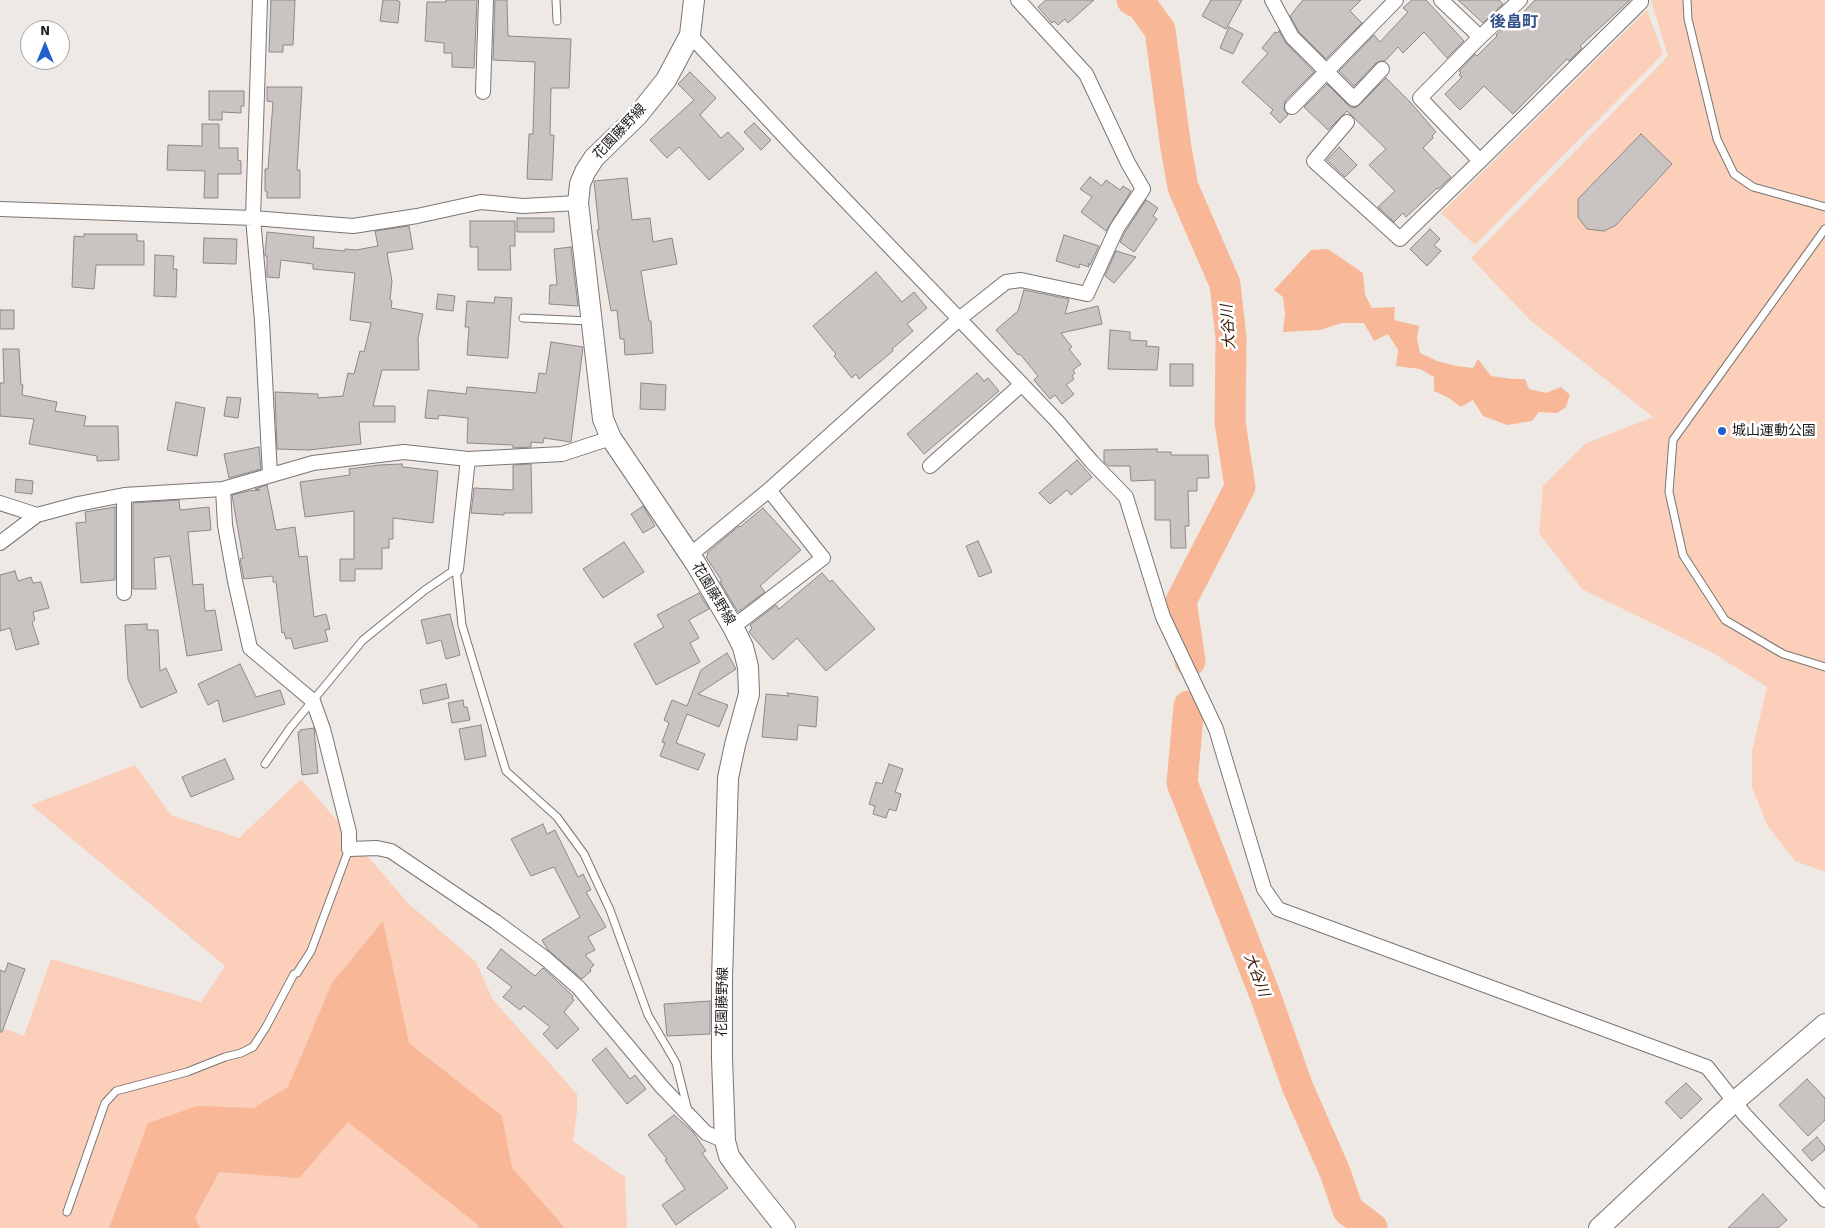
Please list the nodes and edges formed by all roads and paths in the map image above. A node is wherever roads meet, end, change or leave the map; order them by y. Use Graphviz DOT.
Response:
graph roads {
  1 [pos="260,0"];
  2 [pos="486,0"];
  3 [pos="556,0"];
  4 [pos="694,0"];
  5 [pos="1018,0"];
  6 [pos="1272,0"];
  7 [pos="1396,0"];
  8 [pos="1442,0"];
  9 [pos="1520,0"];
  10 [pos="1641,0"];
  11 [pos="1687,0"];
  12 [pos="557,21"];
  13 [pos="690,35"];
  14 [pos="1480,37"];
  15 [pos="1382,69"];
  16 [pos="1326,72"];
  17 [pos="483,92"];
  18 [pos="1292,107"];
  19 [pos="1347,122"];
  20 [pos="1480,161"];
  21 [pos="578,203"];
  22 [pos="1825,207"];
  23 [pos="0,209"];
  24 [pos="252,218"];
  25 [pos="1825,229"];
  26 [pos="523,318"];
  27 [pos="959,319"];
  28 [pos="592,321"];
  29 [pos="1022,384"];
  30 [pos="611,438"];
  31 [pos="468,459"];
  32 [pos="930,466"];
  33 [pos="270,475"];
  34 [pos="223,489"];
  35 [pos="769,490"];
  36 [pos="124,495"];
  37 [pos="0,503"];
  38 [pos="38,515"];
  39 [pos="0,543"];
  40 [pos="690,555"];
  41 [pos="456,569"];
  42 [pos="124,593"];
  43 [pos="733,627"];
  44 [pos="1825,667"];
  45 [pos="313,701"];
  46 [pos="265,764"];
  47 [pos="349,850"];
  48 [pos="1825,1024"];
  49 [pos="1734,1102"];
  50 [pos="689,1113"];
  51 [pos="726,1141"];
  52 [pos="1825,1200"];
  53 [pos="67,1212"];
  54 [pos="785,1228"];
  55 [pos="1599,1228"];
  1 -- 24 [label="street"];
  2 -- 17 [label="street"];
  3 -- 12 [label="lane"];
  4 -- 13 [label="main road, 花園藤野線"];
  5 -- 27 [label="street"];
  6 -- 16 [label="street"];
  7 -- 16 [label="street"];
  8 -- 14 [label="street"];
  9 -- 14 [label="street"];
  10 -- 20 [label="street"];
  11 -- 22 [label="lane"];
  13 -- 21 [label="main road, 花園藤野線"];
  13 -- 27 [label="street"];
  14 -- 20 [label="street"];
  15 -- 16 [label="street"];
  16 -- 18 [label="street"];
  19 -- 20 [label="street"];
  21 -- 24 [label="street"];
  21 -- 28 [label="main road, 花園藤野線"];
  23 -- 24 [label="street"];
  24 -- 33 [label="street"];
  25 -- 44 [label="lane"];
  26 -- 28 [label="lane"];
  27 -- 29 [label="street"];
  27 -- 35 [label="street"];
  28 -- 30 [label="main road, 花園藤野線"];
  29 -- 32 [label="street"];
  29 -- 49 [label="street"];
  30 -- 31 [label="street"];
  30 -- 40 [label="main road, 花園藤野線"];
  31 -- 33 [label="street"];
  31 -- 41 [label="street"];
  33 -- 34 [label="street"];
  34 -- 36 [label="street"];
  34 -- 45 [label="street"];
  35 -- 40 [label="street"];
  35 -- 43 [label="street"];
  36 -- 38 [label="street"];
  36 -- 42 [label="street"];
  37 -- 38 [label="street"];
  38 -- 39 [label="street"];
  40 -- 43 [label="main road, 花園藤野線"];
  41 -- 45 [label="lane"];
  41 -- 50 [label="lane"];
  43 -- 51 [label="main road, 花園藤野線"];
  45 -- 46 [label="lane"];
  45 -- 47 [label="street"];
  47 -- 50 [label="street"];
  47 -- 53 [label="lane"];
  48 -- 49 [label="main road"];
  49 -- 52 [label="street"];
  49 -- 55 [label="main road"];
  50 -- 51 [label="street"];
  51 -- 54 [label="main road, 花園藤野線"];
}
